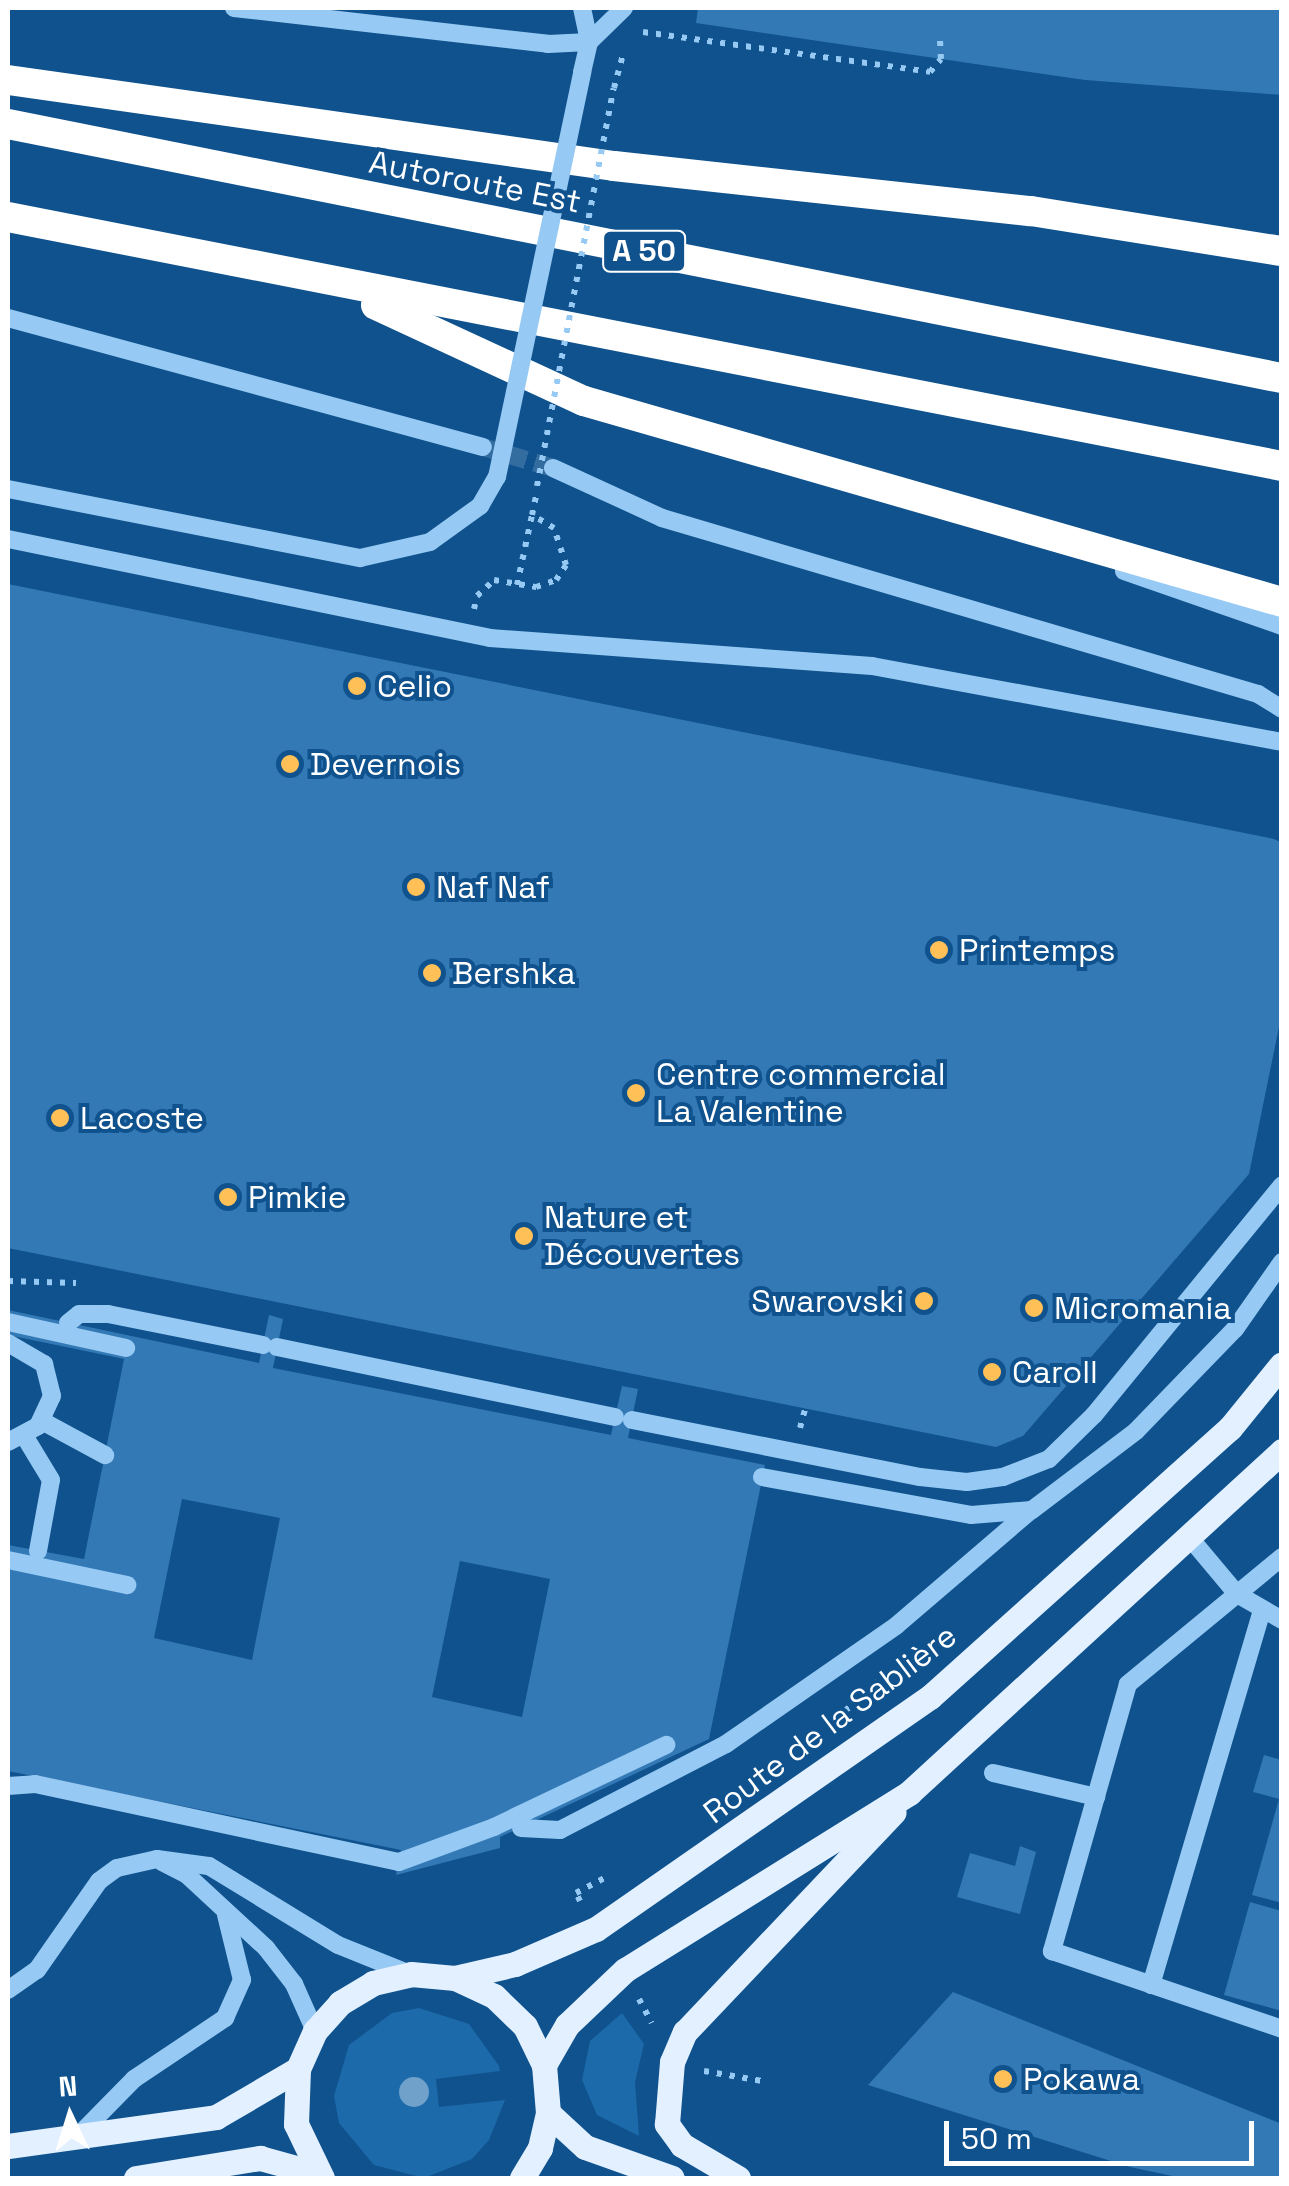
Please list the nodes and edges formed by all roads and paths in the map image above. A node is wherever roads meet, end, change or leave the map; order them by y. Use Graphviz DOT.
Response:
graph roads {
  1 [pos="234,8"];
  2 [pos="582,8"];
  3 [pos="624,8"];
  4 [pos="940,40"];
  5 [pos="589,42"];
  6 [pos="8,80"];
  7 [pos="8,124"];
  8 [pos="8,217"];
  9 [pos="1282,252"];
  10 [pos="332,285"];
  11 [pos="8,318"];
  12 [pos="1282,378"];
  13 [pos="483,447"];
  14 [pos="1282,466"];
  15 [pos="553,468"];
  16 [pos="8,489"];
  17 [pos="954,511"];
  18 [pos="532,515"];
  19 [pos="8,539"];
  20 [pos="517,585"];
  21 [pos="1282,602"];
  22 [pos="1282,626"];
  23 [pos="469,634"];
  24 [pos="1282,709"];
  25 [pos="1282,742"];
  26 [pos="1282,1185"];
  27 [pos="1282,1262"];
  28 [pos="8,1281"];
  29 [pos="94,1314"];
  30 [pos="8,1322"];
  31 [pos="68,1323"];
  32 [pos="8,1343"];
  33 [pos="126,1348"];
  34 [pos="1282,1364"];
  35 [pos="42,1420"];
  36 [pos="12,1442"];
  37 [pos="1282,1451"];
  38 [pos="105,1455"];
  39 [pos="762,1477"];
  40 [pos="1032,1510"];
  41 [pos="1190,1538"];
  42 [pos="38,1551"];
  43 [pos="1282,1557"];
  44 [pos="8,1560"];
  45 [pos="127,1585"];
  46 [pos="1237,1594"];
  47 [pos="1261,1614"];
  48 [pos="1282,1620"];
  49 [pos="666,1746"];
  50 [pos="993,1773"];
  51 [pos="8,1786"];
  52 [pos="909,1794"];
  53 [pos="1096,1797"];
  54 [pos="521,1828"];
  55 [pos="157,1859"];
  56 [pos="226,1915"];
  57 [pos="411,1974"];
  58 [pos="455,1978"];
  59 [pos="1152,1985"];
  60 [pos="634,1989"];
  61 [pos="9,1990"];
  62 [pos="1282,2030"];
  63 [pos="315,2032"];
  64 [pos="657,2034"];
  65 [pos="544,2065"];
  66 [pos="692,2068"];
  67 [pos="298,2069"];
  68 [pos="762,2081"];
  69 [pos="548,2112"];
  70 [pos="75,2140"];
  71 [pos="9,2145"];
  72 [pos="320,2176"];
  73 [pos="136,2178"];
  74 [pos="522,2178"];
  75 [pos="672,2178"];
  76 [pos="738,2178"];
  1 -- 5 [label="lane"];
  2 -- 5 [label="lane"];
  3 -- 5 [label="lane"];
  4 -- 18 [label="path, bridge"];
  5 -- 16 [label="lane, bridge"];
  6 -- 9 [label="highway"];
  7 -- 12 [label="highway, Autoroute Est / A 50"];
  8 -- 10 [label="highway"];
  10 -- 14 [label="highway"];
  10 -- 17 [label="highway"];
  11 -- 13 [label="lane"];
  15 -- 24 [label="lane"];
  17 -- 21 [label="highway"];
  17 -- 22 [label="lane"];
  18 -- 20 [label="path"];
  18 -- 20 [label="path"];
  19 -- 23 [label="lane"];
  20 -- 23 [label="path"];
  23 -- 25 [label="lane"];
  26 -- 29 [label="lane"];
  27 -- 40 [label="lane"];
  28 -- 29 [label="path"];
  29 -- 31 [label="lane"];
  30 -- 33 [label="lane"];
  32 -- 35 [label="lane"];
  34 -- 58 [label="main road, Route de la Sablière"];
  35 -- 36 [label="lane"];
  35 -- 38 [label="lane"];
  36 -- 42 [label="lane"];
  37 -- 41 [label="main road"];
  39 -- 40 [label="lane"];
  40 -- 54 [label="lane"];
  41 -- 46 [label="lane"];
  41 -- 52 [label="main road"];
  43 -- 46 [label="lane"];
  44 -- 45 [label="lane"];
  46 -- 47 [label="lane"];
  46 -- 53 [label="lane"];
  47 -- 48 [label="lane"];
  47 -- 59 [label="lane"];
  49 -- 51 [label="lane"];
  50 -- 53 [label="lane"];
  52 -- 65 [label="main road"];
  52 -- 76 [label="main road"];
  53 -- 59 [label="lane"];
  55 -- 56 [label="lane"];
  55 -- 57 [label="lane"];
  55 -- 61 [label="lane"];
  56 -- 63 [label="lane"];
  56 -- 70 [label="lane"];
  57 -- 58 [label="main road"];
  57 -- 63 [label="main road"];
  58 -- 65 [label="main road"];
  59 -- 62 [label="lane"];
  60 -- 64 [label="path"];
  63 -- 67 [label="main road"];
  65 -- 69 [label="main road"];
  66 -- 68 [label="path"];
  67 -- 70 [label="main road"];
  67 -- 72 [label="main road"];
  69 -- 74 [label="main road"];
  69 -- 75 [label="main road"];
  70 -- 71 [label="main road"];
  72 -- 73 [label="main road"];
}
